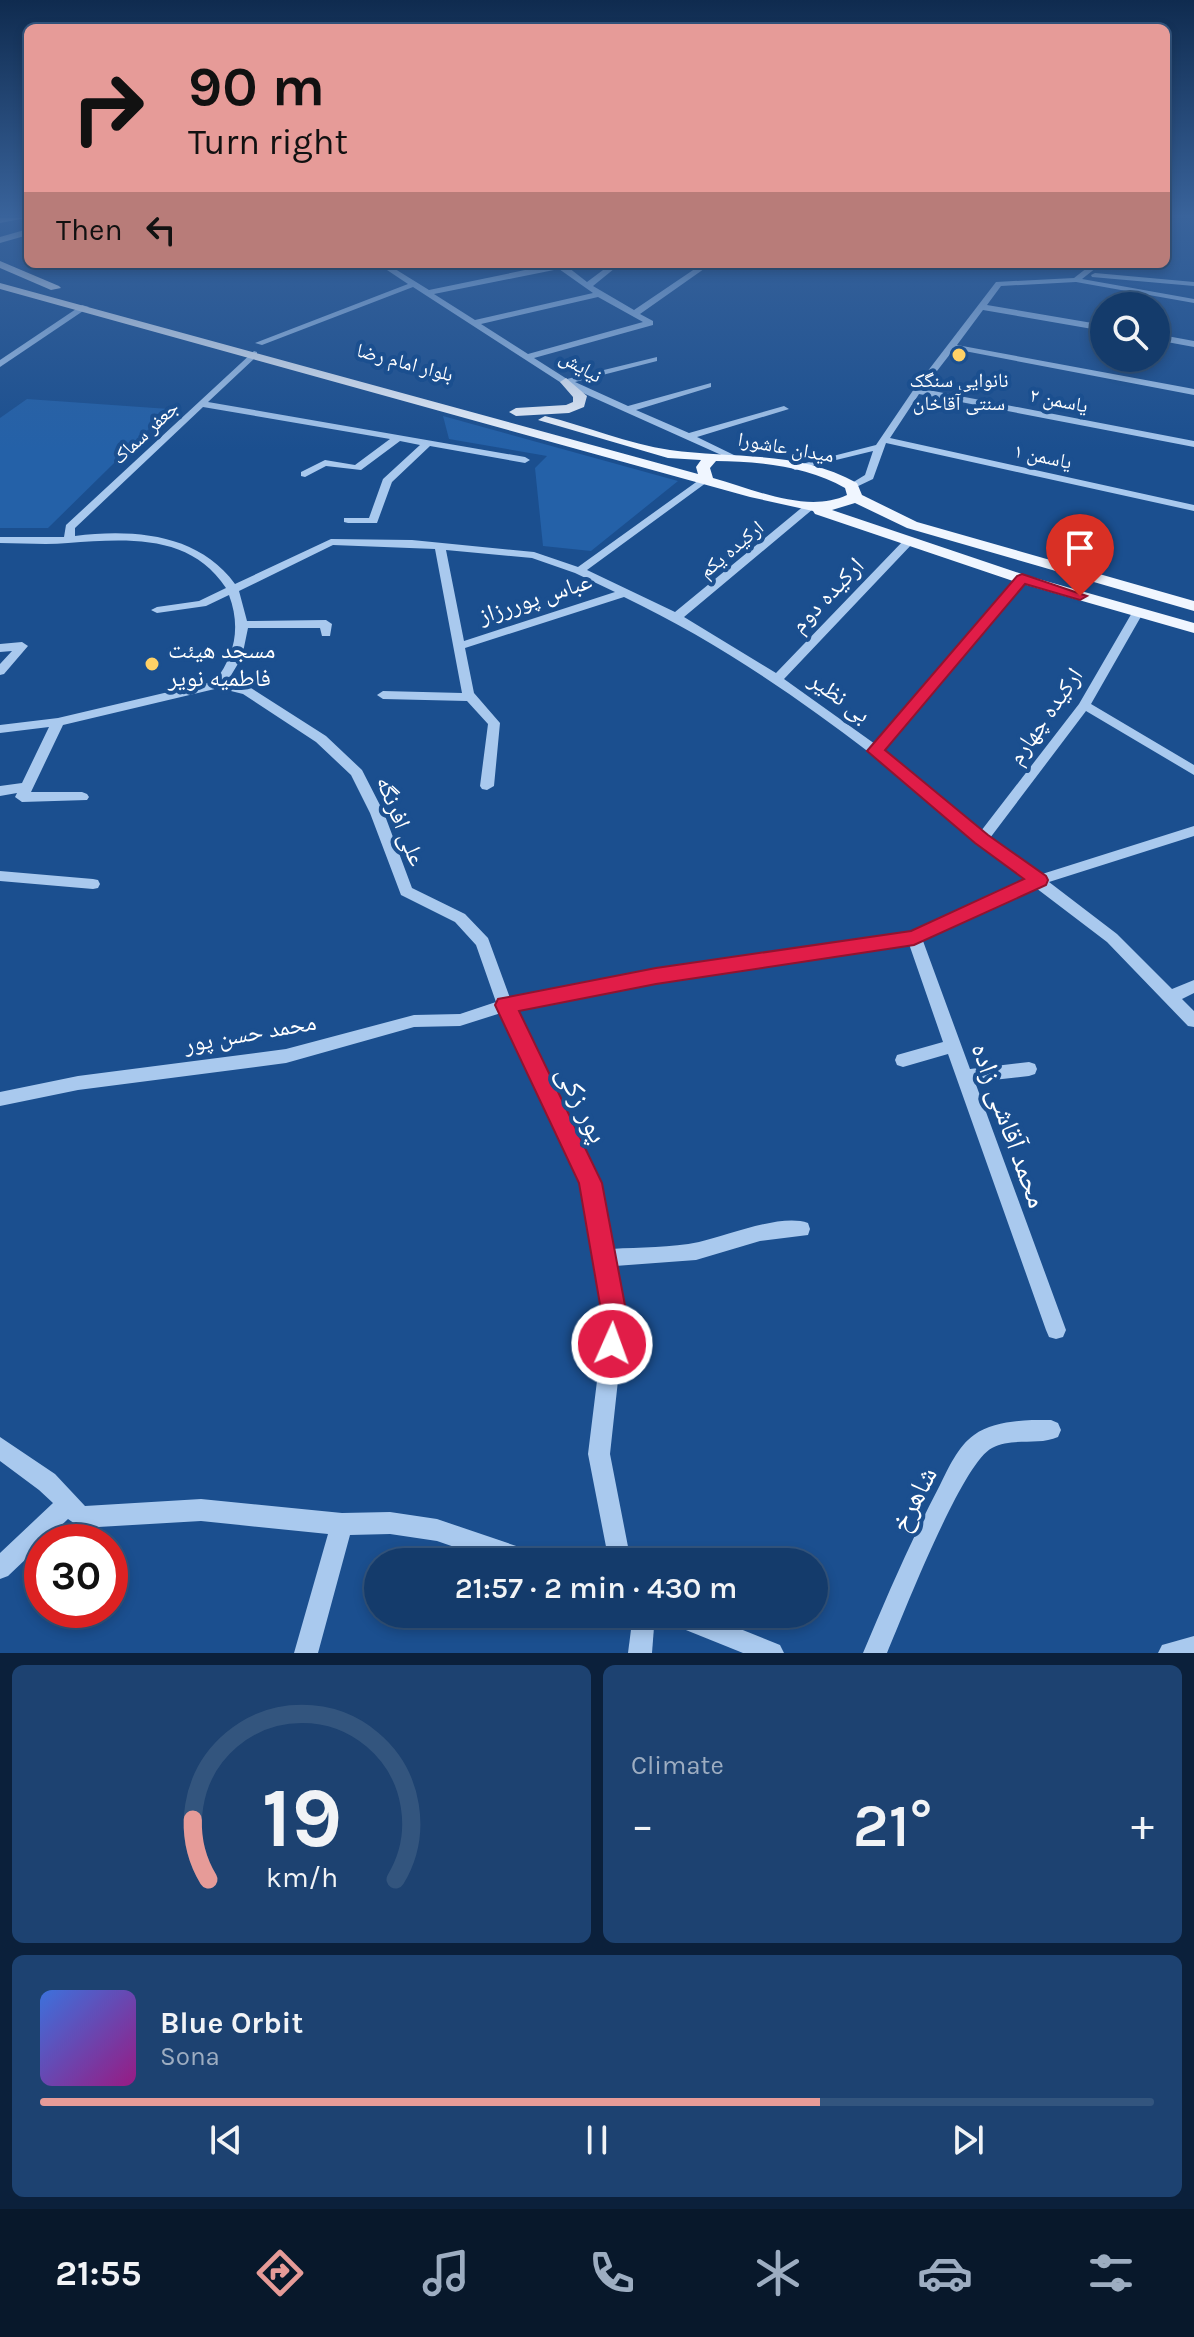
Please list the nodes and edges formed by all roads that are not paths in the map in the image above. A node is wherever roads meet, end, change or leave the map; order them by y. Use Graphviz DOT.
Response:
graph roads {
  1 [pos="37,295"];
  2 [pos="78,295"];
  3 [pos="387,295"];
  4 [pos="432,295"];
  5 [pos="594,295"];
  6 [pos="601,295"];
  7 [pos="662,295"];
  8 [pos="991,295"];
  9 [pos="1161,295"];
  10 [pos="1194,301"];
  11 [pos="85,307"];
  12 [pos="982,307"];
  13 [pos="634,314"];
  14 [pos="478,322"];
  15 [pos="1090,326"];
  16 [pos="1170,340"];
  17 [pos="1194,344"];
  18 [pos="951,346"];
  19 [pos="256,348"];
  20 [pos="530,356"];
  21 [pos="654,359"];
  22 [pos="0,364"];
  23 [pos="566,382"];
  24 [pos="708,385"];
  25 [pos="917,391"];
  26 [pos="1194,392"];
  27 [pos="202,404"];
  28 [pos="784,409"];
  29 [pos="626,410"];
  30 [pos="516,412"];
  31 [pos="687,437"];
  32 [pos="398,438"];
  33 [pos="428,443"];
  34 [pos="881,444"];
  35 [pos="1194,444"];
  36 [pos="731,456"];
  37 [pos="712,457"];
  38 [pos="525,460"];
  39 [pos="795,467"];
  40 [pos="305,474"];
  41 [pos="706,478"];
  42 [pos="853,492"];
  43 [pos="809,507"];
  44 [pos="1194,508"];
  45 [pos="348,520"];
  46 [pos="0,540"];
  47 [pos="69,540"];
  48 [pos="909,541"];
  49 [pos="440,545"];
  50 [pos="579,571"];
  51 [pos="1022,579"];
  52 [pos="234,590"];
  53 [pos="624,593"];
  54 [pos="1194,606"];
  55 [pos="157,610"];
  56 [pos="1137,613"];
  57 [pos="676,617"];
  58 [pos="241,625"];
  59 [pos="1194,628"];
  60 [pos="326,633"];
  61 [pos="460,646"];
  62 [pos="0,648"];
  63 [pos="0,671"];
  64 [pos="777,679"];
  65 [pos="219,684"];
  66 [pos="383,695"];
  67 [pos="471,697"];
  68 [pos="1084,705"];
  69 [pos="58,722"];
  70 [pos="0,729"];
  71 [pos="876,751"];
  72 [pos="1194,771"];
  73 [pos="487,786"];
  74 [pos="27,787"];
  75 [pos="0,791"];
  76 [pos="82,797"];
  77 [pos="1194,831"];
  78 [pos="982,839"];
  79 [pos="0,876"];
  80 [pos="1039,880"];
  81 [pos="93,884"];
  82 [pos="914,938"];
  83 [pos="1194,986"];
  84 [pos="1170,997"];
  85 [pos="505,1005"];
  86 [pos="1194,1021"];
  87 [pos="954,1045"];
  88 [pos="903,1060"];
  89 [pos="1029,1069"];
  90 [pos="965,1076"];
  91 [pos="0,1099"];
  92 [pos="801,1229"];
  93 [pos="606,1258"];
  94 [pos="1056,1330"];
  95 [pos="1051,1430"];
  96 [pos="0,1448"];
  97 [pos="69,1503"];
  98 [pos="342,1524"];
  99 [pos="490,1548"];
  100 [pos="617,1548"];
  101 [pos="0,1568"];
  102 [pos="643,1628"];
  103 [pos="709,1628"];
  104 [pos="1194,1648"];
  105 [pos="306,1653"];
  106 [pos="640,1653"];
  107 [pos="772,1653"];
  108 [pos="875,1653"];
  109 [pos="1170,1653"];
  1 -- 11 [label="main road, بلوار امام رضا"];
  2 -- 19 [label="main road, بلوار امام رضا"];
  3 -- 19 [label="street"];
  4 -- 14 [label="street, نیایش"];
  5 -- 14 [label="street"];
  6 -- 13 [label="street"];
  7 -- 13 [label="street"];
  8 -- 12 [label="street"];
  9 -- 10 [label="street"];
  11 -- 19 [label="main road, بلوار امام رضا"];
  11 -- 22 [label="street"];
  12 -- 15 [label="street"];
  12 -- 18 [label="street"];
  13 -- 20 [label="street"];
  14 -- 20 [label="street, نیایش"];
  16 -- 17 [label="street"];
  18 -- 25 [label="street"];
  18 -- 26 [label="street"];
  19 -- 27 [label="street, جعفر سماک"];
  19 -- 30 [label="main road, بلوار امام رضا"];
  19 -- 41 [label="main road, بلوار امام رضا"];
  20 -- 23 [label="street, نیایش"];
  21 -- 23 [label="street"];
  23 -- 29 [label="street, نیایش"];
  23 -- 30 [label="main road"];
  24 -- 29 [label="street"];
  25 -- 34 [label="street"];
  25 -- 35 [label="street, یاسمن ۲"];
  27 -- 32 [label="street"];
  27 -- 47 [label="street, جعفر سماک"];
  28 -- 31 [label="street"];
  29 -- 31 [label="street, نیایش"];
  30 -- 37 [label="main road, بلوار امام رضا"];
  31 -- 36 [label="street, نیایش"];
  32 -- 33 [label="street"];
  32 -- 40 [label="street"];
  33 -- 38 [label="street"];
  33 -- 45 [label="street"];
  34 -- 39 [label="street"];
  34 -- 42 [label="street"];
  34 -- 44 [label="street, یاسمن ۱"];
  36 -- 37 [label="main road, میدان عاشورا"];
  36 -- 39 [label="main road, میدان عاشورا"];
  37 -- 41 [label="main road, میدان عاشورا"];
  39 -- 42 [label="main road, میدان عاشورا"];
  41 -- 43 [label="main road, میدان عاشورا"];
  41 -- 50 [label="street"];
  42 -- 43 [label="main road, میدان عاشورا"];
  42 -- 54 [label="main road"];
  43 -- 48 [label="main road"];
  43 -- 57 [label="street, ارکیده یکم"];
  46 -- 47 [label="street"];
  47 -- 52 [label="street"];
  48 -- 51 [label="main road"];
  48 -- 64 [label="street, ارکیده دوم"];
  49 -- 50 [label="street, بی نظیر"];
  49 -- 52 [label="street, بی نظیر"];
  49 -- 61 [label="street"];
  50 -- 53 [label="street, بی نظیر"];
  51 -- 56 [label="main road"];
  51 -- 71 [label="street"];
  52 -- 55 [label="street, بی نظیر"];
  52 -- 58 [label="street"];
  53 -- 57 [label="street, بی نظیر"];
  53 -- 61 [label="street, عباس پوررزاز"];
  56 -- 59 [label="main road"];
  56 -- 68 [label="street, ارکیده چهارم"];
  57 -- 64 [label="street, بی نظیر"];
  58 -- 60 [label="street"];
  58 -- 65 [label="street"];
  61 -- 67 [label="street"];
  62 -- 63 [label="street"];
  64 -- 71 [label="street, بی نظیر"];
  65 -- 69 [label="street"];
  65 -- 85 [label="street, علی افرنگه"];
  66 -- 67 [label="street"];
  67 -- 73 [label="street"];
  68 -- 72 [label="street"];
  68 -- 78 [label="street, ارکیده چهارم"];
  69 -- 70 [label="street"];
  69 -- 74 [label="street"];
  71 -- 78 [label="street, بی نظیر"];
  74 -- 75 [label="street"];
  74 -- 76 [label="street"];
  77 -- 80 [label="street, محمد حسن پور"];
  78 -- 80 [label="street, بی نظیر"];
  79 -- 81 [label="street"];
  80 -- 82 [label="street, محمد حسن پور"];
  80 -- 84 [label="street, بی نظیر"];
  82 -- 85 [label="street, محمد حسن پور"];
  82 -- 87 [label="street, محمد آقاشی زاده"];
  83 -- 84 [label="street"];
  84 -- 86 [label="street, بی نظیر"];
  85 -- 91 [label="street, محمد حسن پور"];
  85 -- 93 [label="street, پور زکی"];
  87 -- 88 [label="street"];
  87 -- 90 [label="street, محمد آقاشی زاده"];
  89 -- 90 [label="street"];
  90 -- 94 [label="street, محمد آقاشی زاده"];
  92 -- 93 [label="street"];
  93 -- 100 [label="street, پور زکی"];
  95 -- 108 [label="street, شاهرخ"];
  96 -- 97 [label="street"];
  97 -- 98 [label="street"];
  97 -- 101 [label="street"];
  98 -- 99 [label="street"];
  98 -- 105 [label="street"];
  102 -- 106 [label="street"];
  103 -- 107 [label="street"];
  104 -- 109 [label="street"];
}
